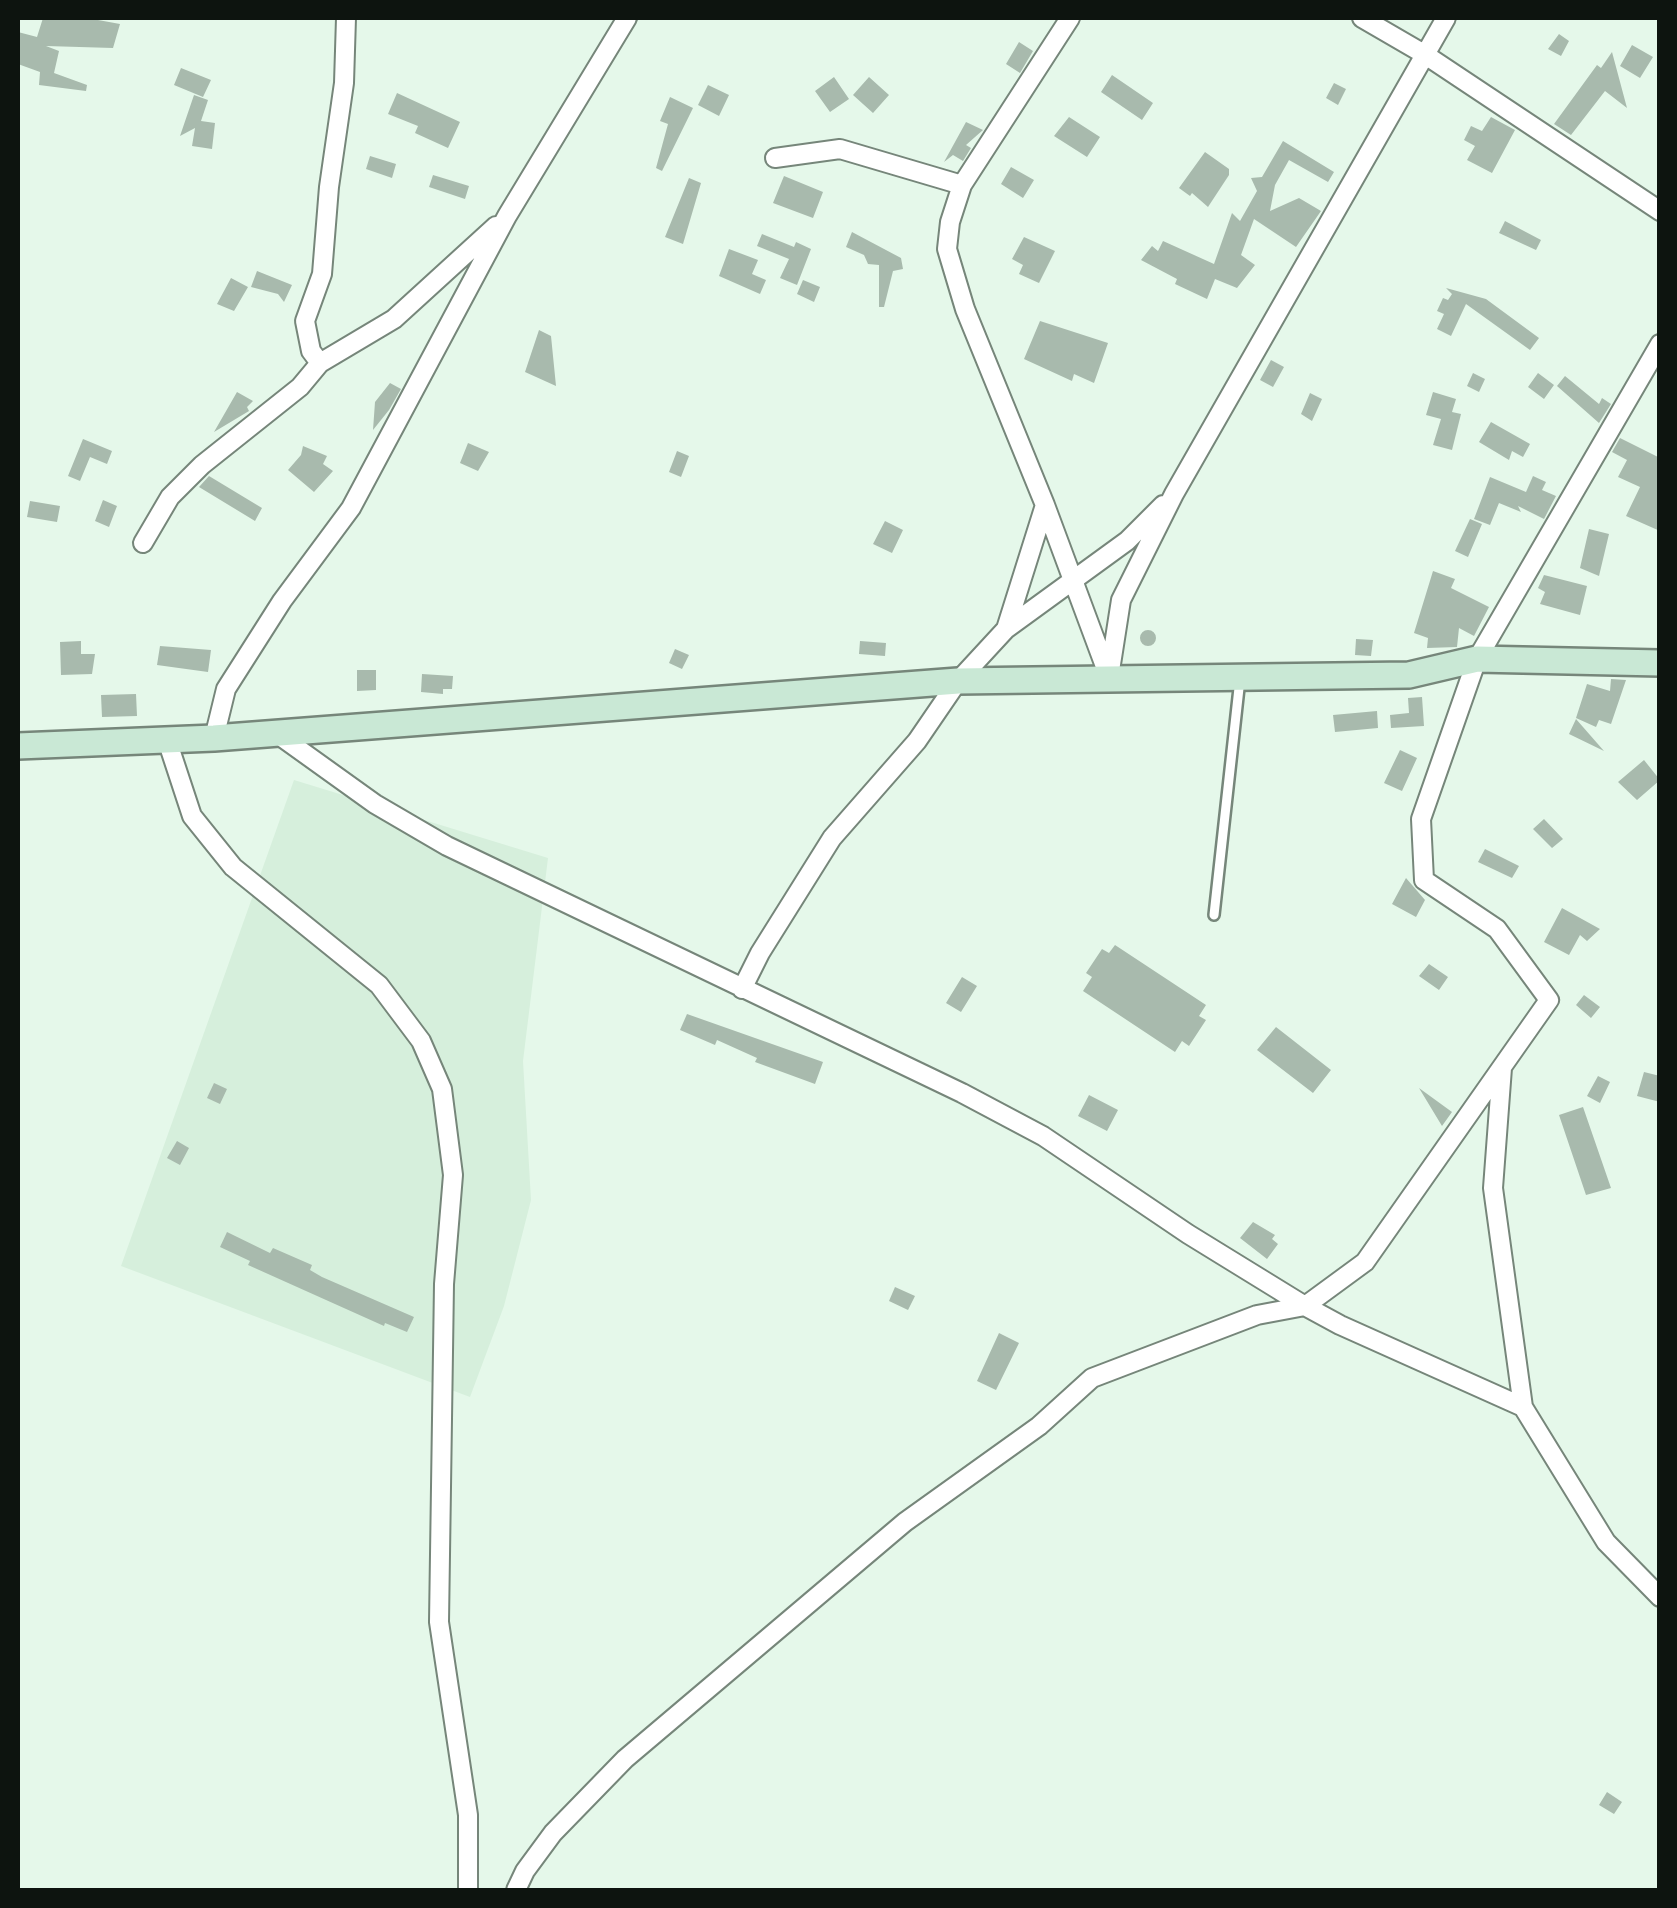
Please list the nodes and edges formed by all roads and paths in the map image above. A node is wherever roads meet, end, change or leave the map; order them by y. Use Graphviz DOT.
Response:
graph roads {
  1 [pos="346,18"];
  2 [pos="627,18"];
  3 [pos="1070,18"];
  4 [pos="1362,18"];
  5 [pos="1446,18"];
  6 [pos="1424,54"];
  7 [pos="775,158"];
  8 [pos="962,185"];
  9 [pos="1660,211"];
  10 [pos="508,216"];
  11 [pos="1660,344"];
  12 [pos="320,363"];
  13 [pos="1174,494"];
  14 [pos="1045,505"];
  15 [pos="142,542"];
  16 [pos="1072,583"];
  17 [pos="1006,629"];
  18 [pos="1477,659"];
  19 [pos="1660,663"];
  20 [pos="1240,676"];
  21 [pos="1110,677"];
  22 [pos="958,681"];
  23 [pos="276,733"];
  24 [pos="214,738"];
  25 [pos="167,740"];
  26 [pos="18,746"];
  27 [pos="1214,915"];
  28 [pos="742,989"];
  29 [pos="1502,1067"];
  30 [pos="1305,1306"];
  31 [pos="1524,1408"];
  32 [pos="1660,1597"];
  33 [pos="468,1890"];
  34 [pos="516,1890"];
  1 -- 12 [label="street"];
  2 -- 10 [label="street"];
  3 -- 8 [label="street"];
  4 -- 6 [label="street"];
  5 -- 6 [label="street"];
  6 -- 9 [label="street"];
  6 -- 13 [label="street"];
  7 -- 8 [label="street"];
  8 -- 14 [label="street"];
  10 -- 12 [label="street"];
  10 -- 24 [label="street"];
  11 -- 18 [label="street"];
  12 -- 15 [label="street"];
  13 -- 16 [label="street"];
  13 -- 21 [label="street"];
  14 -- 16 [label="street"];
  14 -- 17 [label="street"];
  16 -- 17 [label="street"];
  16 -- 21 [label="street"];
  17 -- 22 [label="street"];
  18 -- 19 [label="main road"];
  18 -- 20 [label="main road"];
  18 -- 29 [label="street"];
  20 -- 21 [label="main road"];
  20 -- 27 [label="lane"];
  21 -- 22 [label="main road"];
  22 -- 23 [label="main road"];
  22 -- 28 [label="street"];
  23 -- 24 [label="main road"];
  23 -- 28 [label="street"];
  24 -- 25 [label="main road"];
  25 -- 26 [label="main road"];
  25 -- 33 [label="street"];
  28 -- 30 [label="street"];
  29 -- 30 [label="street"];
  29 -- 31 [label="street"];
  30 -- 31 [label="street"];
  30 -- 34 [label="street"];
  31 -- 32 [label="street"];
}
